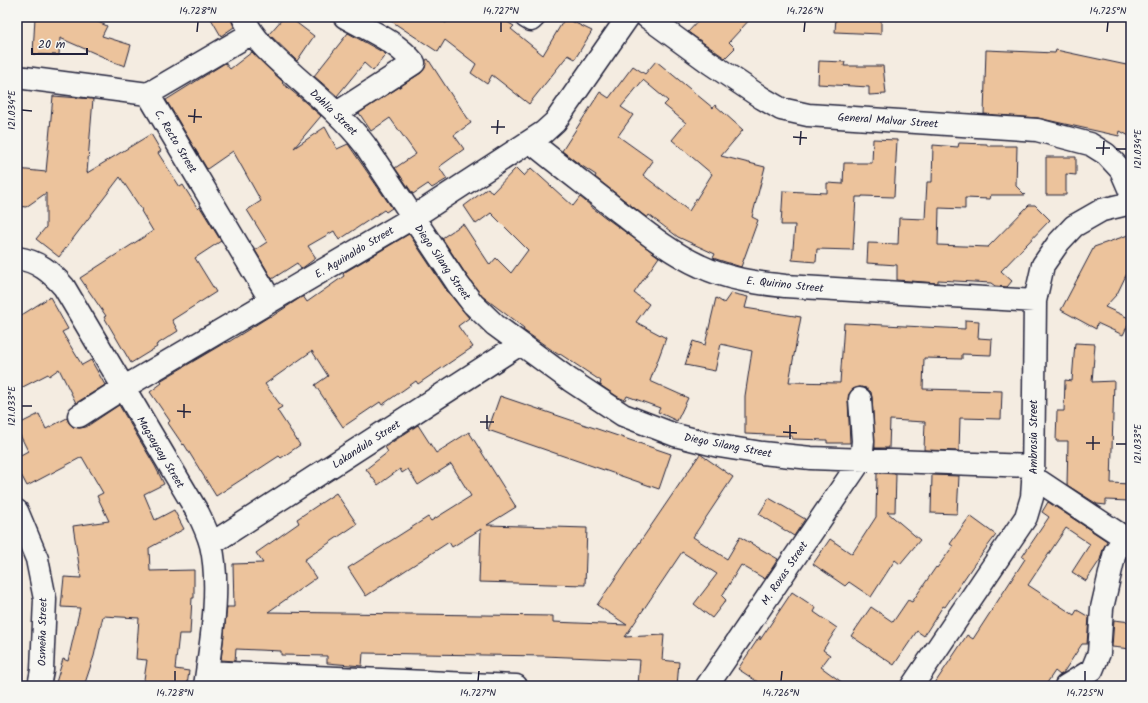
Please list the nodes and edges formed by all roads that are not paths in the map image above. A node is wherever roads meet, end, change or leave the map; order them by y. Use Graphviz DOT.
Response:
graph roads {
  1 [pos="345,17"];
  2 [pos="526,17"];
  3 [pos="534,17"];
  4 [pos="628,17"];
  5 [pos="647,17"];
  6 [pos="248,25"];
  7 [pos="17,77"];
  8 [pos="148,94"];
  9 [pos="337,112"];
  10 [pos="531,142"];
  11 [pos="1131,193"];
  12 [pos="1131,203"];
  13 [pos="412,218"];
  14 [pos="17,258"];
  15 [pos="271,301"];
  16 [pos="1035,301"];
  17 [pos="520,344"];
  18 [pos="124,388"];
  19 [pos="860,399"];
  20 [pos="79,416"];
  21 [pos="861,460"];
  22 [pos="1033,471"];
  23 [pos="17,511"];
  24 [pos="1128,542"];
  25 [pos="211,544"];
  26 [pos="206,679"];
  27 [pos="39,686"];
  28 [pos="516,686"];
  29 [pos="707,686"];
  30 [pos="912,686"];
  31 [pos="1066,686"];
  1 -- 9 [label="street"];
  2 -- 3 [label="street"];
  4 -- 10 [label="street, E. Aguinaldo Street"];
  5 -- 11 [label="street, General Malvar Street"];
  6 -- 8 [label="street"];
  6 -- 9 [label="street, Dahlia Street"];
  7 -- 8 [label="street"];
  8 -- 15 [label="street, C. Recto Street"];
  9 -- 13 [label="street, Dahlia Street"];
  10 -- 13 [label="street, E. Aguinaldo Street"];
  10 -- 16 [label="street, E. Quirino Street"];
  12 -- 16 [label="street, Ambrosia Street"];
  13 -- 15 [label="street, E. Aguinaldo Street"];
  13 -- 17 [label="street, Diego Silang Street"];
  14 -- 18 [label="street, Magsaysay Street"];
  15 -- 18 [label="street, E. Aguinaldo Street"];
  16 -- 22 [label="street, Ambrosia Street"];
  17 -- 21 [label="street, Diego Silang Street"];
  17 -- 25 [label="street, Lakandula Street"];
  18 -- 20 [label="street, E. Aguinaldo Street"];
  18 -- 25 [label="street, Magsaysay Street"];
  19 -- 21 [label="street"];
  21 -- 22 [label="street, Diego Silang Street"];
  21 -- 29 [label="street, M. Roxas Street"];
  22 -- 24 [label="street"];
  22 -- 30 [label="street, Ambrosia Street"];
  23 -- 27 [label="street, Osmeña Street"];
  24 -- 31 [label="street"];
  25 -- 26 [label="street, Magsaysay Street"];
  26 -- 28 [label="street"];
}
